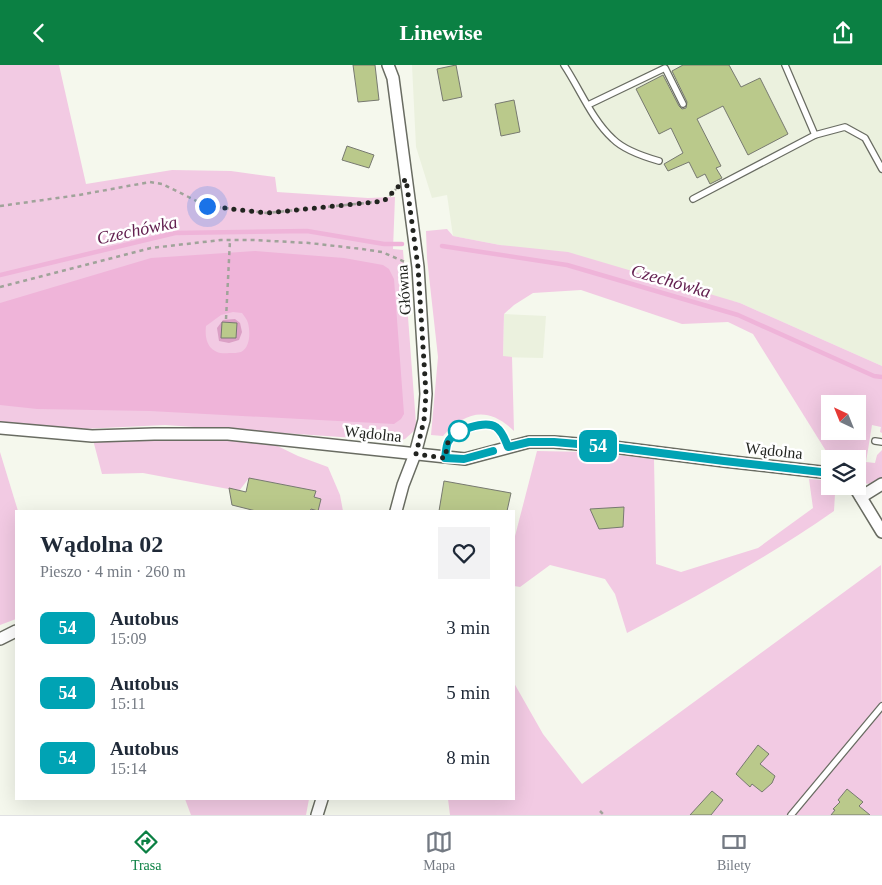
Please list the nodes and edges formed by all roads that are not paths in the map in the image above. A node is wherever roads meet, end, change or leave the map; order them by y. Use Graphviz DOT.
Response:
graph roads {
  1 [pos="388,65"];
  2 [pos="564,65"];
  3 [pos="785,65"];
  4 [pos="683,103"];
  5 [pos="588,105"];
  6 [pos="815,135"];
  7 [pos="659,161"];
  8 [pos="882,169"];
  9 [pos="693,199"];
  10 [pos="0,428"];
  11 [pos="875,441"];
  12 [pos="882,442"];
  13 [pos="508,447"];
  14 [pos="416,454"];
  15 [pos="445,458"];
  16 [pos="821,472"];
  17 [pos="882,484"];
  18 [pos="861,497"];
  19 [pos="396,510"];
  20 [pos="882,532"];
  21 [pos="15,632"];
  22 [pos="0,639"];
  23 [pos="882,706"];
  24 [pos="322,800"];
  25 [pos="317,815"];
  26 [pos="791,815"];
  1 -- 14 [label="street, Główna"];
  2 -- 5 [label="lane"];
  3 -- 6 [label="lane"];
  4 -- 5 [label="lane"];
  5 -- 7 [label="lane"];
  6 -- 8 [label="lane"];
  6 -- 9 [label="lane"];
  10 -- 14 [label="street, Wądolna"];
  11 -- 12 [label="lane"];
  13 -- 15 [label="street, Wądolna"];
  13 -- 15 [label="lane"];
  13 -- 16 [label="street, Wądolna"];
  14 -- 15 [label="street, Wądolna"];
  14 -- 19 [label="street, Główna"];
  17 -- 18 [label="street"];
  18 -- 20 [label="street"];
  21 -- 22 [label="street"];
  23 -- 26 [label="lane"];
  24 -- 25 [label="street"];
}
